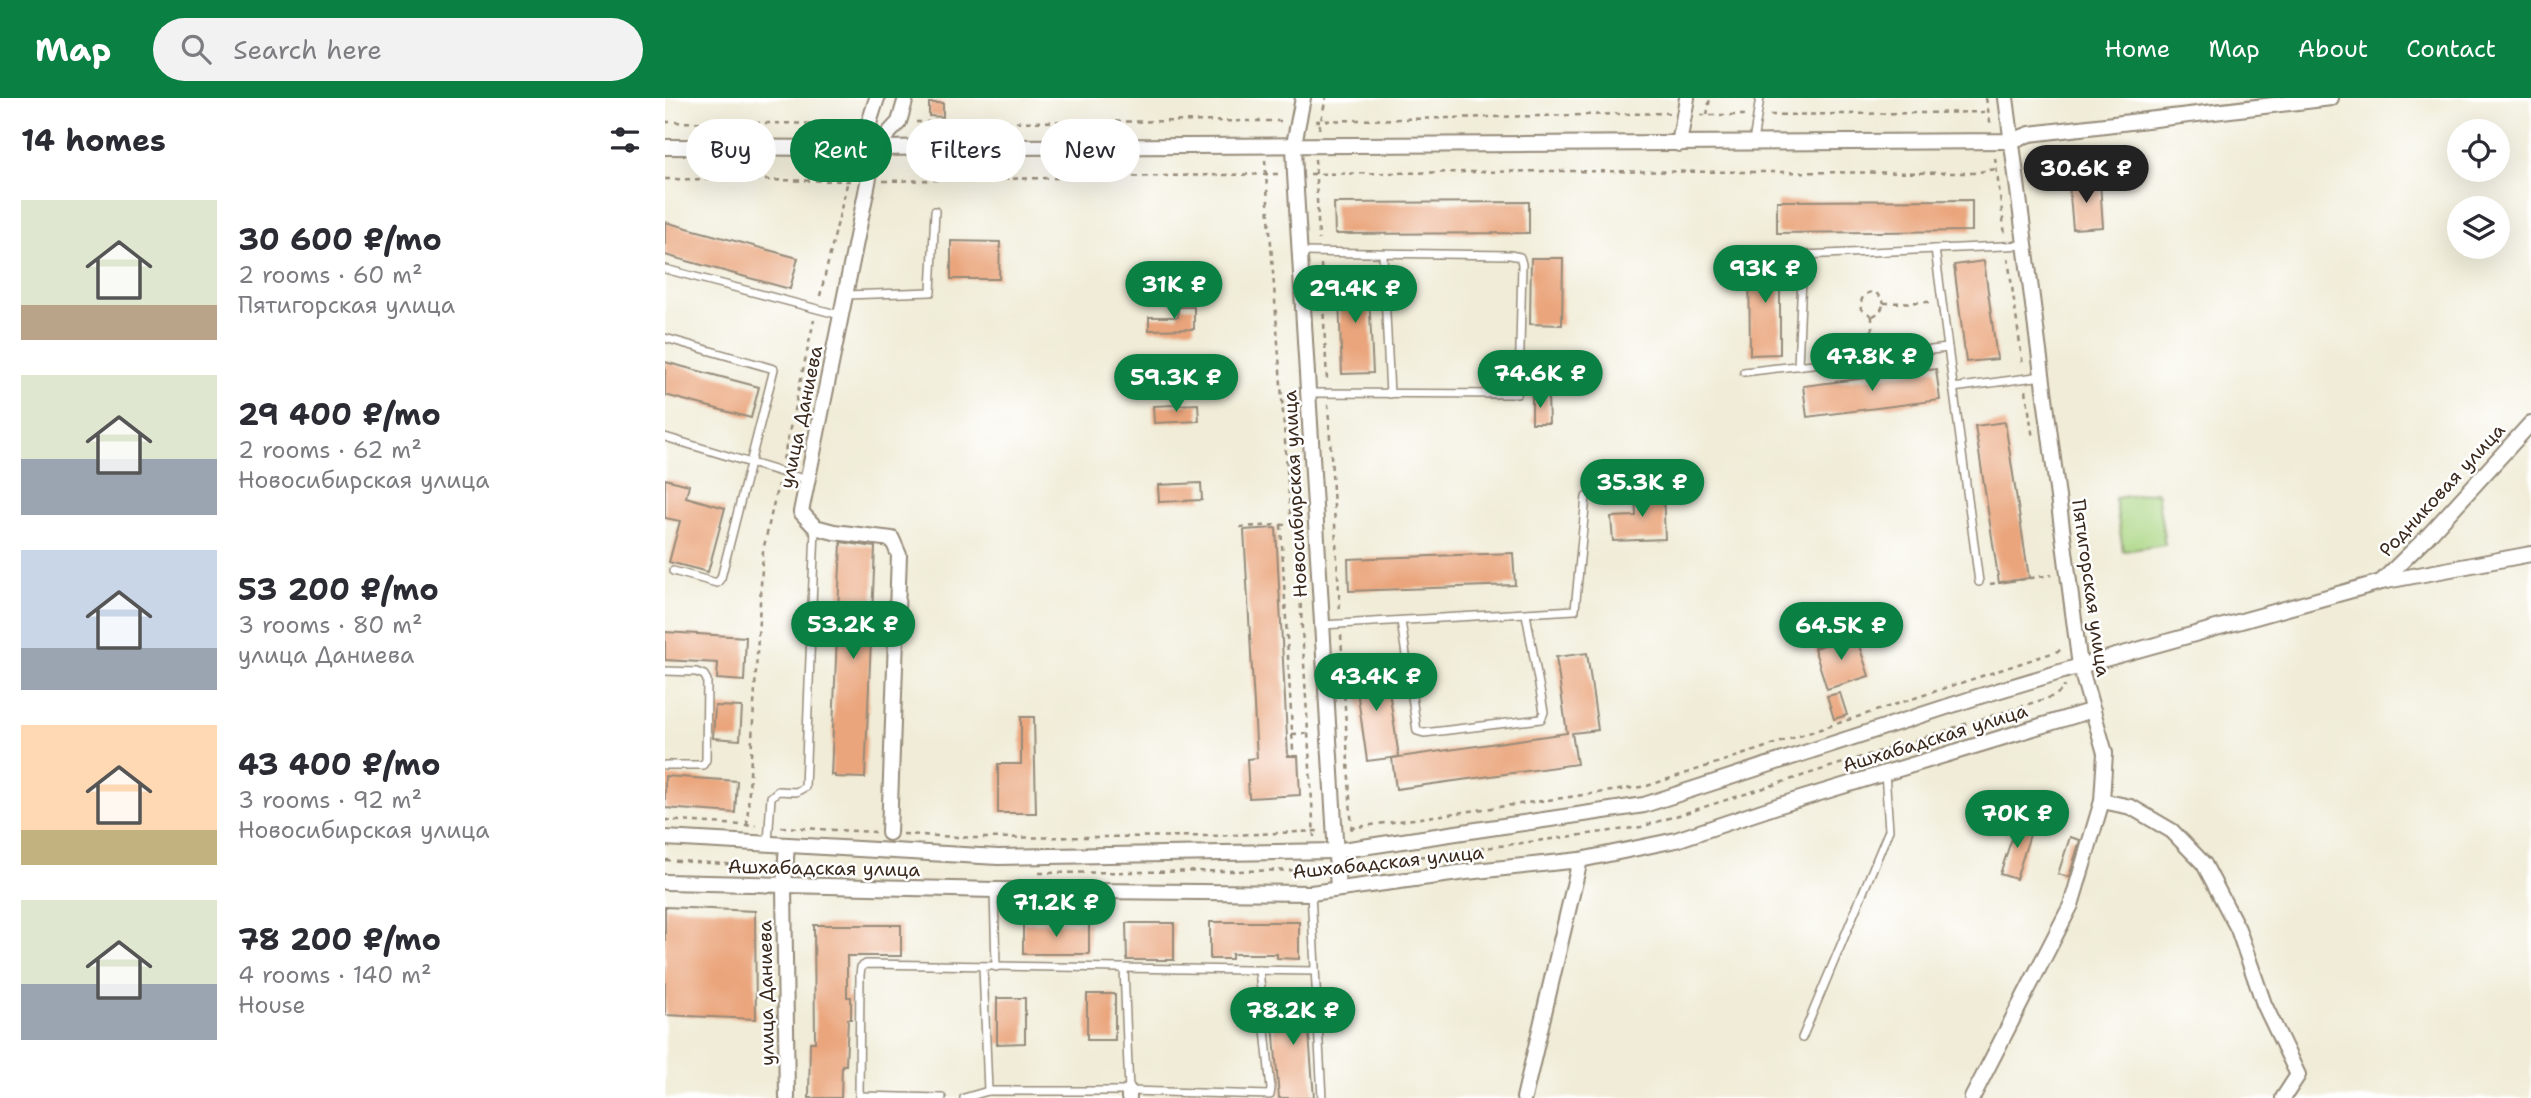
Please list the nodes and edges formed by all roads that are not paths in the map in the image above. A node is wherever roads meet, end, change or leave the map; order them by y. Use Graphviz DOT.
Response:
graph roads {
  1 [pos="877,98"];
  2 [pos="906,98"];
  3 [pos="1303,98"];
  4 [pos="1687,98"];
  5 [pos="1760,98"];
  6 [pos="2331,98"];
  7 [pos="2007,105"];
  8 [pos="870,119"];
  9 [pos="892,130"];
  10 [pos="2011,141"];
  11 [pos="1753,143"];
  12 [pos="1294,144"];
  13 [pos="1679,144"];
  14 [pos="665,147"];
  15 [pos="790,148"];
  16 [pos="892,148"];
  17 [pos="868,182"];
  18 [pos="935,211"];
  19 [pos="2027,246"];
  20 [pos="1935,249"];
  21 [pos="1300,252"];
  22 [pos="1383,255"];
  23 [pos="665,269"];
  24 [pos="845,295"];
  25 [pos="841,316"];
  26 [pos="665,338"];
  27 [pos="1948,348"];
  28 [pos="1798,366"];
  29 [pos="1744,372"];
  30 [pos="2043,376"];
  31 [pos="1953,387"];
  32 [pos="1308,393"];
  33 [pos="1390,394"];
  34 [pos="2531,424"];
  35 [pos="665,437"];
  36 [pos="749,462"];
  37 [pos="807,480"];
  38 [pos="1586,497"];
  39 [pos="815,527"];
  40 [pos="2531,554"];
  41 [pos="673,571"];
  42 [pos="1979,582"];
  43 [pos="2381,582"];
  44 [pos="1526,614"];
  45 [pos="1401,621"];
  46 [pos="1322,625"];
  47 [pos="2080,666"];
  48 [pos="665,671"];
  49 [pos="2092,710"];
  50 [pos="665,765"];
  51 [pos="1885,773"];
  52 [pos="2102,801"];
  53 [pos="889,833"];
  54 [pos="665,838"];
  55 [pos="768,843"];
  56 [pos="787,845"];
  57 [pos="1336,851"];
  58 [pos="1580,860"];
  59 [pos="665,882"];
  60 [pos="784,886"];
  61 [pos="1338,889"];
  62 [pos="995,890"];
  63 [pos="1311,893"];
  64 [pos="983,967"];
  65 [pos="996,967"];
  66 [pos="1124,968"];
  67 [pos="1259,970"];
  68 [pos="1315,971"];
  69 [pos="1802,1038"];
  70 [pos="988,1091"];
  71 [pos="1129,1094"];
  72 [pos="859,1097"];
  73 [pos="787,1098"];
  74 [pos="942,1098"];
  75 [pos="964,1098"];
  76 [pos="1322,1098"];
  77 [pos="1524,1098"];
  78 [pos="1972,1098"];
  79 [pos="2283,1098"];
  1 -- 8 [label="street, улица Даниева"];
  2 -- 9 [label="street"];
  3 -- 12 [label="street, Новосибирская улица"];
  4 -- 13 [label="street"];
  5 -- 11 [label="lane"];
  6 -- 10 [label="street"];
  7 -- 10 [label="street, Пятигорская улица"];
  10 -- 11 [label="street"];
  10 -- 19 [label="street, Пятигорская улица"];
  11 -- 13 [label="street"];
  12 -- 13 [label="street"];
  12 -- 16 [label="street"];
  12 -- 21 [label="street, Новосибирская улица"];
  14 -- 15 [label="street"];
  17 -- 24 [label="street, улица Даниева"];
  18 -- 24 [label="lane"];
  19 -- 20 [label="lane"];
  19 -- 30 [label="street, Пятигорская улица"];
  20 -- 27 [label="lane"];
  20 -- 28 [label="lane"];
  21 -- 22 [label="lane"];
  21 -- 32 [label="street, Новосибирская улица"];
  22 -- 33 [label="lane"];
  22 -- 33 [label="lane"];
  23 -- 25 [label="lane"];
  24 -- 25 [label="street, улица Даниева"];
  25 -- 37 [label="street, улица Даниева"];
  26 -- 36 [label="lane"];
  27 -- 28 [label="lane"];
  27 -- 31 [label="lane"];
  28 -- 29 [label="lane"];
  30 -- 31 [label="lane"];
  30 -- 47 [label="street, Пятигорская улица"];
  31 -- 42 [label="lane"];
  32 -- 33 [label="lane"];
  32 -- 46 [label="street, Новосибирская улица"];
  34 -- 43 [label="street, Родниковая улица"];
  35 -- 36 [label="lane"];
  36 -- 37 [label="lane"];
  36 -- 41 [label="lane"];
  37 -- 39 [label="street, улица Даниева"];
  38 -- 44 [label="lane"];
  39 -- 53 [label="street"];
  39 -- 55 [label="lane"];
  40 -- 43 [label="street"];
  43 -- 47 [label="street"];
  44 -- 45 [label="lane"];
  44 -- 45 [label="lane"];
  45 -- 46 [label="lane"];
  46 -- 57 [label="street, Новосибирская улица"];
  47 -- 49 [label="street, Пятигорская улица"];
  47 -- 57 [label="street"];
  48 -- 50 [label="lane"];
  49 -- 51 [label="street, Ашхабадская улица"];
  49 -- 52 [label="street, Пятигорская улица"];
  51 -- 58 [label="street, Ашхабадская улица"];
  51 -- 69 [label="lane"];
  52 -- 78 [label="street, Пятигорская улица"];
  52 -- 79 [label="street"];
  54 -- 55 [label="street"];
  55 -- 56 [label="street"];
  56 -- 57 [label="street"];
  56 -- 60 [label="street, улица Даниева"];
  57 -- 61 [label="street, Новосибирская улица"];
  58 -- 61 [label="street, Ашхабадская улица"];
  58 -- 77 [label="street"];
  59 -- 60 [label="street, Ашхабадская улица"];
  60 -- 62 [label="street, Ашхабадская улица"];
  60 -- 73 [label="street, улица Даниева"];
  61 -- 63 [label="street, Ашхабадская улица"];
  62 -- 63 [label="street, Ашхабадская улица"];
  62 -- 65 [label="lane"];
  63 -- 68 [label="lane"];
  64 -- 65 [label="lane"];
  64 -- 70 [label="lane"];
  64 -- 72 [label="lane"];
  65 -- 66 [label="lane"];
  66 -- 67 [label="lane"];
  66 -- 71 [label="lane"];
  67 -- 68 [label="lane"];
  67 -- 71 [label="lane"];
  68 -- 76 [label="lane"];
  70 -- 71 [label="lane"];
  70 -- 75 [label="lane"];
  72 -- 74 [label="lane"];
}
